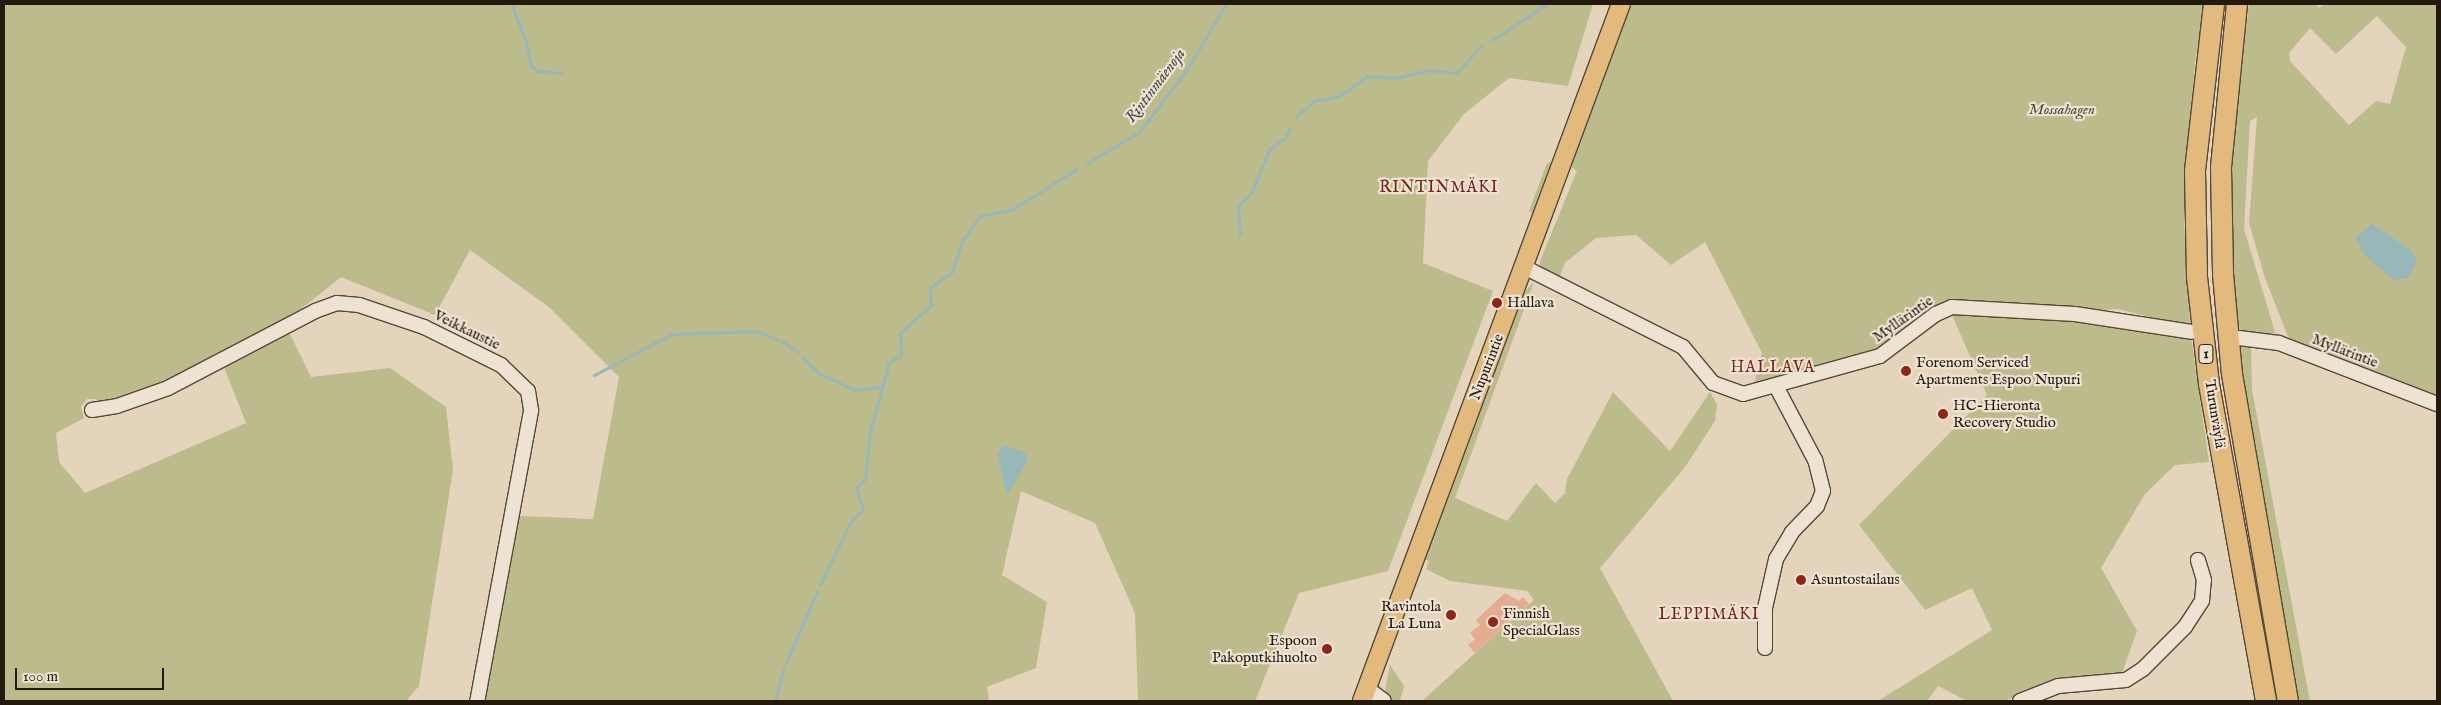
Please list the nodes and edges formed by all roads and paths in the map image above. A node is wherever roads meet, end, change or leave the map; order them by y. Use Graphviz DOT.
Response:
graph roads {
  1 [pos="1621,4"];
  2 [pos="2214,4"];
  3 [pos="2237,4"];
  4 [pos="1524,267"];
  5 [pos="2192,332"];
  6 [pos="2239,338"];
  7 [pos="1776,386"];
  8 [pos="2437,404"];
  9 [pos="92,410"];
  10 [pos="2198,560"];
  11 [pos="1766,648"];
  12 [pos="1364,695"];
  13 [pos="477,701"];
  14 [pos="1384,701"];
  15 [pos="2020,701"];
  16 [pos="2266,701"];
  17 [pos="2288,701"];
  1 -- 4 [label="main road, Nupurintie"];
  2 -- 16 [label="highway, Turunväylä / 1"];
  3 -- 17 [label="highway, Turunväylä / 1"];
  4 -- 7 [label="street, Myllärintie"];
  4 -- 12 [label="main road, Nupurintie"];
  5 -- 7 [label="street, Myllärintie"];
  6 -- 8 [label="street, Myllärintie"];
  7 -- 11 [label="street"];
  9 -- 13 [label="street, Veikkaustie"];
  10 -- 15 [label="street"];
  12 -- 14 [label="street"];
}
